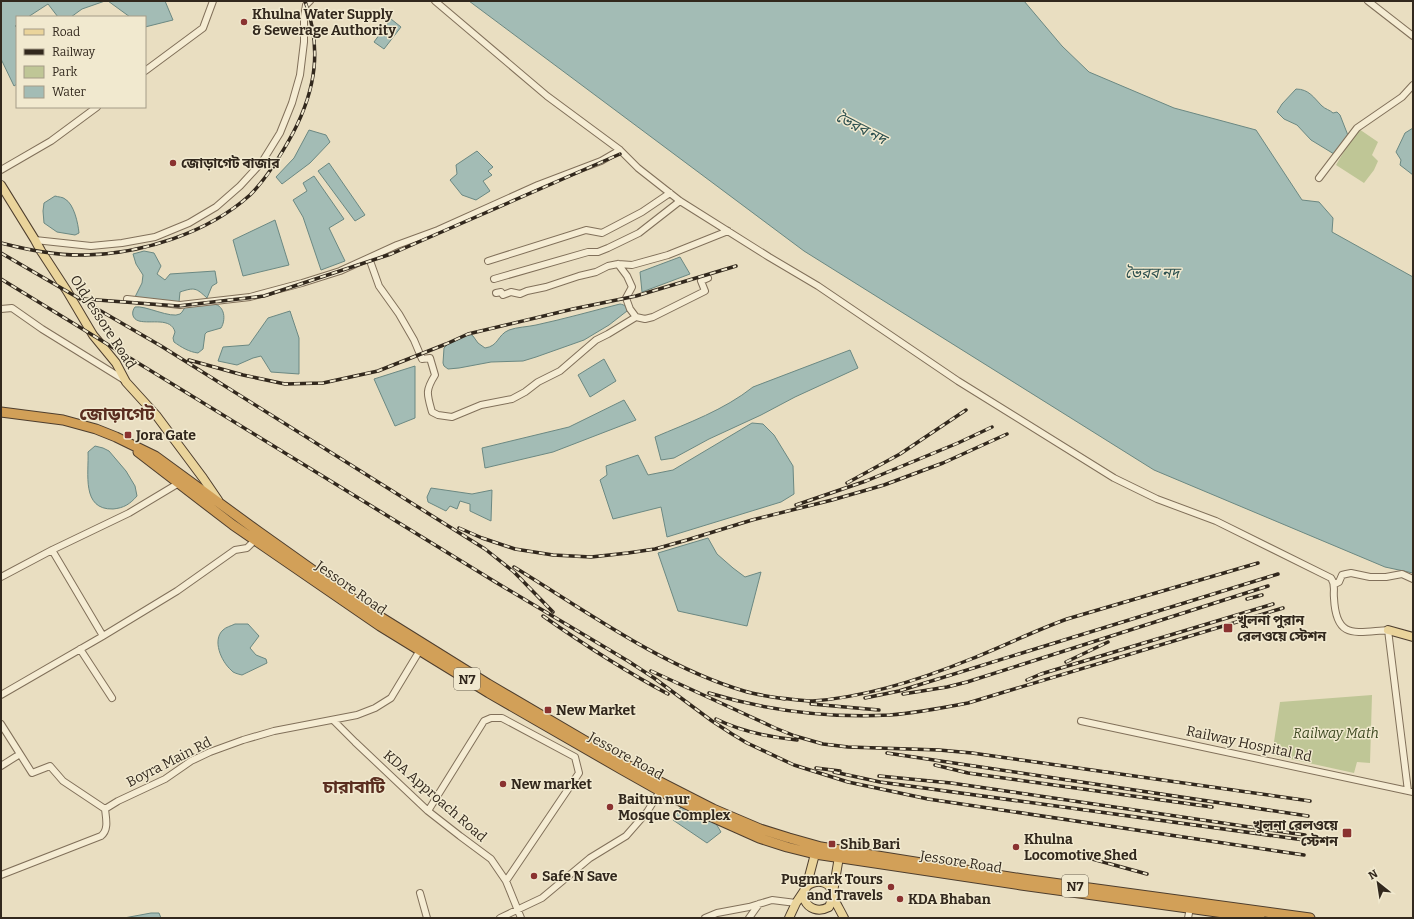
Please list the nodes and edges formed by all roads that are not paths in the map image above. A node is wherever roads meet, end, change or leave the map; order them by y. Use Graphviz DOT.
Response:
graph roads {
  1 [pos="213,1"];
  2 [pos="310,1"];
  3 [pos="435,1"];
  4 [pos="1368,1"];
  5 [pos="1413,36"];
  6 [pos="146,70"];
  7 [pos="1413,85"];
  8 [pos="96,108"];
  9 [pos="620,150"];
  10 [pos="1,170"];
  11 [pos="1319,178"];
  12 [pos="1,185"];
  13 [pos="670,193"];
  14 [pos="680,201"];
  15 [pos="728,231"];
  16 [pos="35,240"];
  17 [pos="369,258"];
  18 [pos="488,261"];
  19 [pos="618,264"];
  20 [pos="708,278"];
  21 [pos="494,279"];
  22 [pos="496,293"];
  23 [pos="127,299"];
  24 [pos="1,310"];
  25 [pos="636,317"];
  26 [pos="126,382"];
  27 [pos="1,412"];
  28 [pos="126,442"];
  29 [pos="179,484"];
  30 [pos="220,504"];
  31 [pos="233,525"];
  32 [pos="255,540"];
  33 [pos="52,550"];
  34 [pos="1,577"];
  35 [pos="1413,579"];
  36 [pos="1335,584"];
  37 [pos="1388,630"];
  38 [pos="1413,632"];
  39 [pos="103,636"];
  40 [pos="1413,637"];
  41 [pos="80,649"];
  42 [pos="420,650"];
  43 [pos="1,695"];
  44 [pos="112,698"];
  45 [pos="333,720"];
  46 [pos="1080,721"];
  47 [pos="1,724"];
  48 [pos="583,747"];
  49 [pos="20,754"];
  50 [pos="575,757"];
  51 [pos="1,766"];
  52 [pos="660,791"];
  53 [pos="1411,792"];
  54 [pos="105,809"];
  55 [pos="428,811"];
  56 [pos="840,853"];
  57 [pos="815,854"];
  58 [pos="1,875"];
  59 [pos="506,881"];
  60 [pos="805,890"];
  61 [pos="420,893"];
  62 [pos="833,894"];
  63 [pos="796,903"];
  64 [pos="760,904"];
  65 [pos="1189,906"];
  66 [pos="517,910"];
  67 [pos="820,911"];
  68 [pos="427,918"];
  69 [pos="500,918"];
  70 [pos="521,918"];
  71 [pos="705,918"];
  72 [pos="749,918"];
  73 [pos="789,918"];
  74 [pos="811,918"];
  75 [pos="829,918"];
  76 [pos="844,918"];
  77 [pos="1188,918"];
  78 [pos="1260,918"];
  79 [pos="1310,918"];
  1 -- 6 [label="street"];
  2 -- 16 [label="street"];
  3 -- 9 [label="street"];
  4 -- 5 [label="street"];
  7 -- 11 [label="street"];
  8 -- 10 [label="street"];
  9 -- 13 [label="street"];
  9 -- 17 [label="street"];
  12 -- 16 [label="main road, Old Jessore Road"];
  13 -- 14 [label="street"];
  13 -- 18 [label="street"];
  14 -- 15 [label="street"];
  14 -- 21 [label="street"];
  15 -- 19 [label="street"];
  15 -- 36 [label="street"];
  16 -- 26 [label="main road, Old Jessore Road"];
  17 -- 23 [label="street"];
  17 -- 25 [label="street"];
  19 -- 22 [label="street"];
  19 -- 25 [label="street"];
  20 -- 25 [label="street"];
  24 -- 26 [label="street"];
  26 -- 30 [label="main road, Old Jessore Road"];
  27 -- 28 [label="highway, Jessore Road / N7"];
  28 -- 29 [label="highway, Jessore Road / N7"];
  28 -- 30 [label="highway, Jessore Road / N7"];
  29 -- 31 [label="highway, Jessore Road / N7"];
  29 -- 33 [label="street"];
  30 -- 31 [label="main road, Old Jessore Road"];
  30 -- 56 [label="highway, Jessore Road / N7"];
  31 -- 32 [label="highway, Jessore Road / N7"];
  32 -- 39 [label="street"];
  32 -- 42 [label="highway, Jessore Road / N7"];
  33 -- 34 [label="street"];
  33 -- 39 [label="street"];
  35 -- 36 [label="street"];
  36 -- 37 [label="street"];
  37 -- 38 [label="main road"];
  37 -- 40 [label="main road"];
  37 -- 53 [label="street"];
  39 -- 41 [label="street"];
  41 -- 43 [label="street"];
  41 -- 44 [label="street"];
  42 -- 45 [label="street, Boyra Main Rd"];
  42 -- 48 [label="highway, Jessore Road / N7"];
  45 -- 54 [label="street, Boyra Main Rd"];
  45 -- 55 [label="street, KDA Approach Road"];
  46 -- 53 [label="street, Railway Hospital Rd"];
  47 -- 49 [label="street"];
  48 -- 50 [label="street"];
  48 -- 52 [label="highway, Jessore Road / N7"];
  49 -- 51 [label="street"];
  49 -- 54 [label="street"];
  50 -- 55 [label="street"];
  50 -- 59 [label="street"];
  52 -- 57 [label="highway, Jessore Road / N7"];
  52 -- 66 [label="street"];
  54 -- 58 [label="street"];
  55 -- 59 [label="street, KDA Approach Road"];
  56 -- 57 [label="highway, Jessore Road / N7"];
  56 -- 62 [label="main road"];
  56 -- 65 [label="highway, N7"];
  57 -- 60 [label="main road"];
  59 -- 66 [label="street, KDA Approach Road"];
  60 -- 62 [label="main road"];
  60 -- 63 [label="main road"];
  60 -- 67 [label="main road"];
  61 -- 68 [label="street"];
  62 -- 67 [label="main road"];
  62 -- 76 [label="main road"];
  63 -- 64 [label="street"];
  63 -- 73 [label="main road"];
  64 -- 71 [label="street"];
  64 -- 72 [label="street"];
  65 -- 77 [label="street"];
  65 -- 78 [label="highway, N7"];
  65 -- 79 [label="highway, N7"];
  66 -- 69 [label="street"];
  66 -- 70 [label="street, KDA Approach Road"];
  67 -- 74 [label="main road"];
  67 -- 75 [label="main road"];
}
